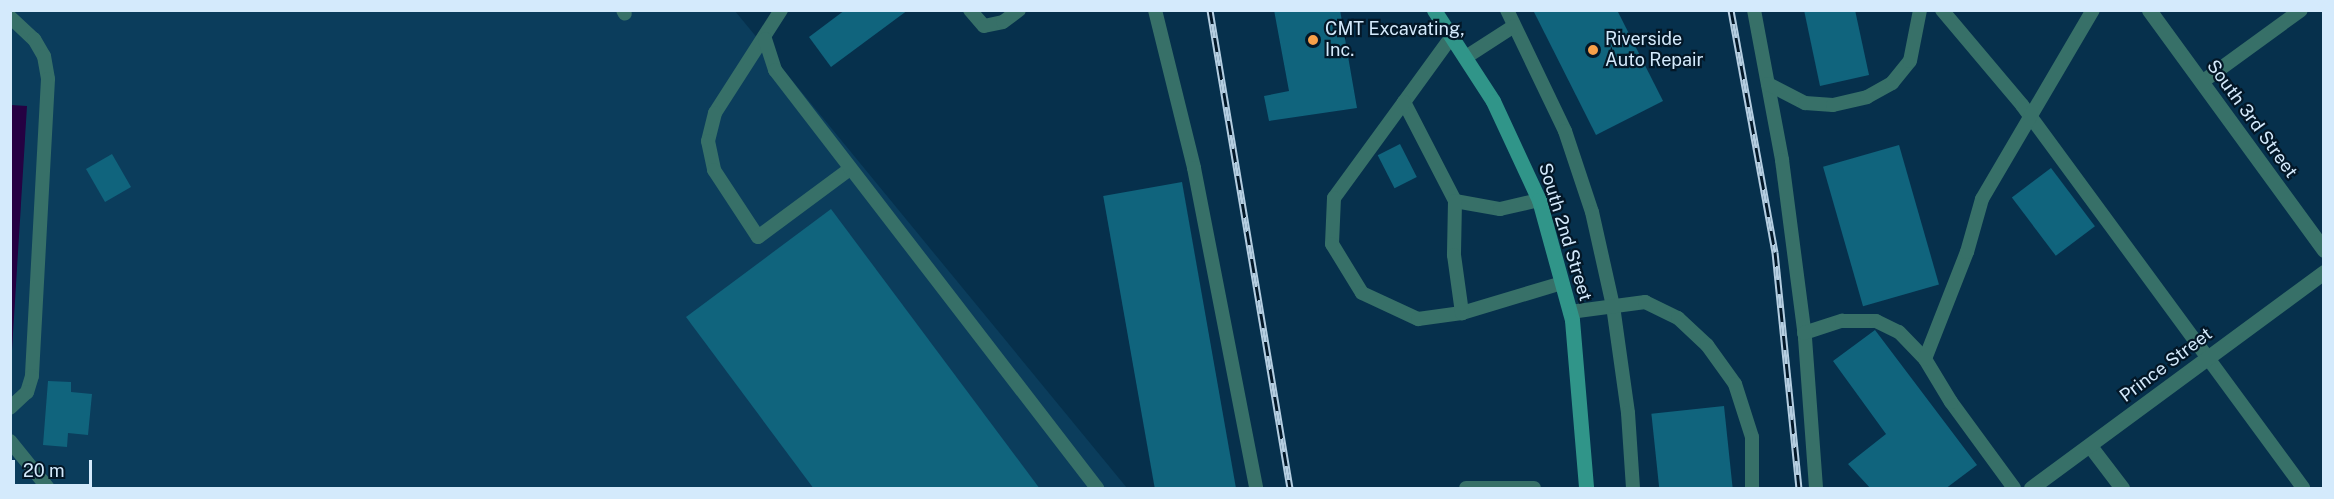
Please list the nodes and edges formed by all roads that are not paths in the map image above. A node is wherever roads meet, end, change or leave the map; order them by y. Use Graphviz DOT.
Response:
graph roads {
  1 [pos="781,10"];
  2 [pos="970,10"];
  3 [pos="1019,10"];
  4 [pos="1155,10"];
  5 [pos="1434,10"];
  6 [pos="1507,10"];
  7 [pos="1754,10"];
  8 [pos="1920,10"];
  9 [pos="1942,10"];
  10 [pos="2093,10"];
  11 [pos="2149,10"];
  12 [pos="2301,10"];
  13 [pos="10,17"];
  14 [pos="1515,26"];
  15 [pos="1452,36"];
  16 [pos="765,39"];
  17 [pos="1466,57"];
  18 [pos="2202,82"];
  19 [pos="1768,84"];
  20 [pos="1404,102"];
  21 [pos="2031,117"];
  22 [pos="850,169"];
  23 [pos="1539,200"];
  24 [pos="1455,201"];
  25 [pos="2324,250"];
  26 [pos="2324,272"];
  27 [pos="1562,283"];
  28 [pos="1613,306"];
  29 [pos="1570,312"];
  30 [pos="1462,313"];
  31 [pos="1804,333"];
  32 [pos="1925,359"];
  33 [pos="2207,359"];
  34 [pos="10,408"];
  35 [pos="10,441"];
  36 [pos="2090,446"];
  37 [pos="48,489"];
  38 [pos="1097,489"];
  39 [pos="1256,489"];
  40 [pos="1466,489"];
  41 [pos="1534,489"];
  42 [pos="1586,489"];
  43 [pos="1633,489"];
  44 [pos="1752,489"];
  45 [pos="1816,489"];
  46 [pos="2014,489"];
  47 [pos="2031,489"];
  48 [pos="2122,489"];
  49 [pos="2303,489"];
  1 -- 16 [label="lane"];
  2 -- 3 [label="lane"];
  4 -- 39 [label="lane"];
  5 -- 15 [label="main road, South 2nd Street"];
  6 -- 14 [label="lane"];
  7 -- 19 [label="lane"];
  8 -- 19 [label="lane"];
  9 -- 21 [label="lane"];
  10 -- 21 [label="lane"];
  11 -- 18 [label="street, South 3rd Street"];
  12 -- 18 [label="lane"];
  13 -- 34 [label="lane"];
  14 -- 17 [label="lane"];
  14 -- 28 [label="lane"];
  15 -- 17 [label="main road, South 2nd Street"];
  15 -- 20 [label="lane"];
  16 -- 22 [label="lane"];
  16 -- 22 [label="lane"];
  17 -- 23 [label="main road, South 2nd Street"];
  18 -- 25 [label="street, South 3rd Street"];
  19 -- 31 [label="lane"];
  20 -- 24 [label="lane"];
  20 -- 30 [label="lane"];
  21 -- 32 [label="lane"];
  21 -- 33 [label="lane"];
  22 -- 38 [label="lane"];
  23 -- 24 [label="lane"];
  23 -- 27 [label="main road, South 2nd Street"];
  24 -- 30 [label="lane"];
  26 -- 33 [label="street, Prince Street"];
  27 -- 29 [label="main road, South 2nd Street"];
  27 -- 30 [label="lane"];
  28 -- 29 [label="lane"];
  28 -- 43 [label="lane"];
  28 -- 44 [label="lane"];
  29 -- 42 [label="main road, South 2nd Street"];
  31 -- 32 [label="lane"];
  31 -- 45 [label="lane"];
  32 -- 46 [label="lane"];
  33 -- 36 [label="street, Prince Street"];
  33 -- 49 [label="lane"];
  35 -- 37 [label="lane"];
  36 -- 47 [label="street, Prince Street"];
  36 -- 48 [label="street"];
  40 -- 41 [label="lane"];
}
